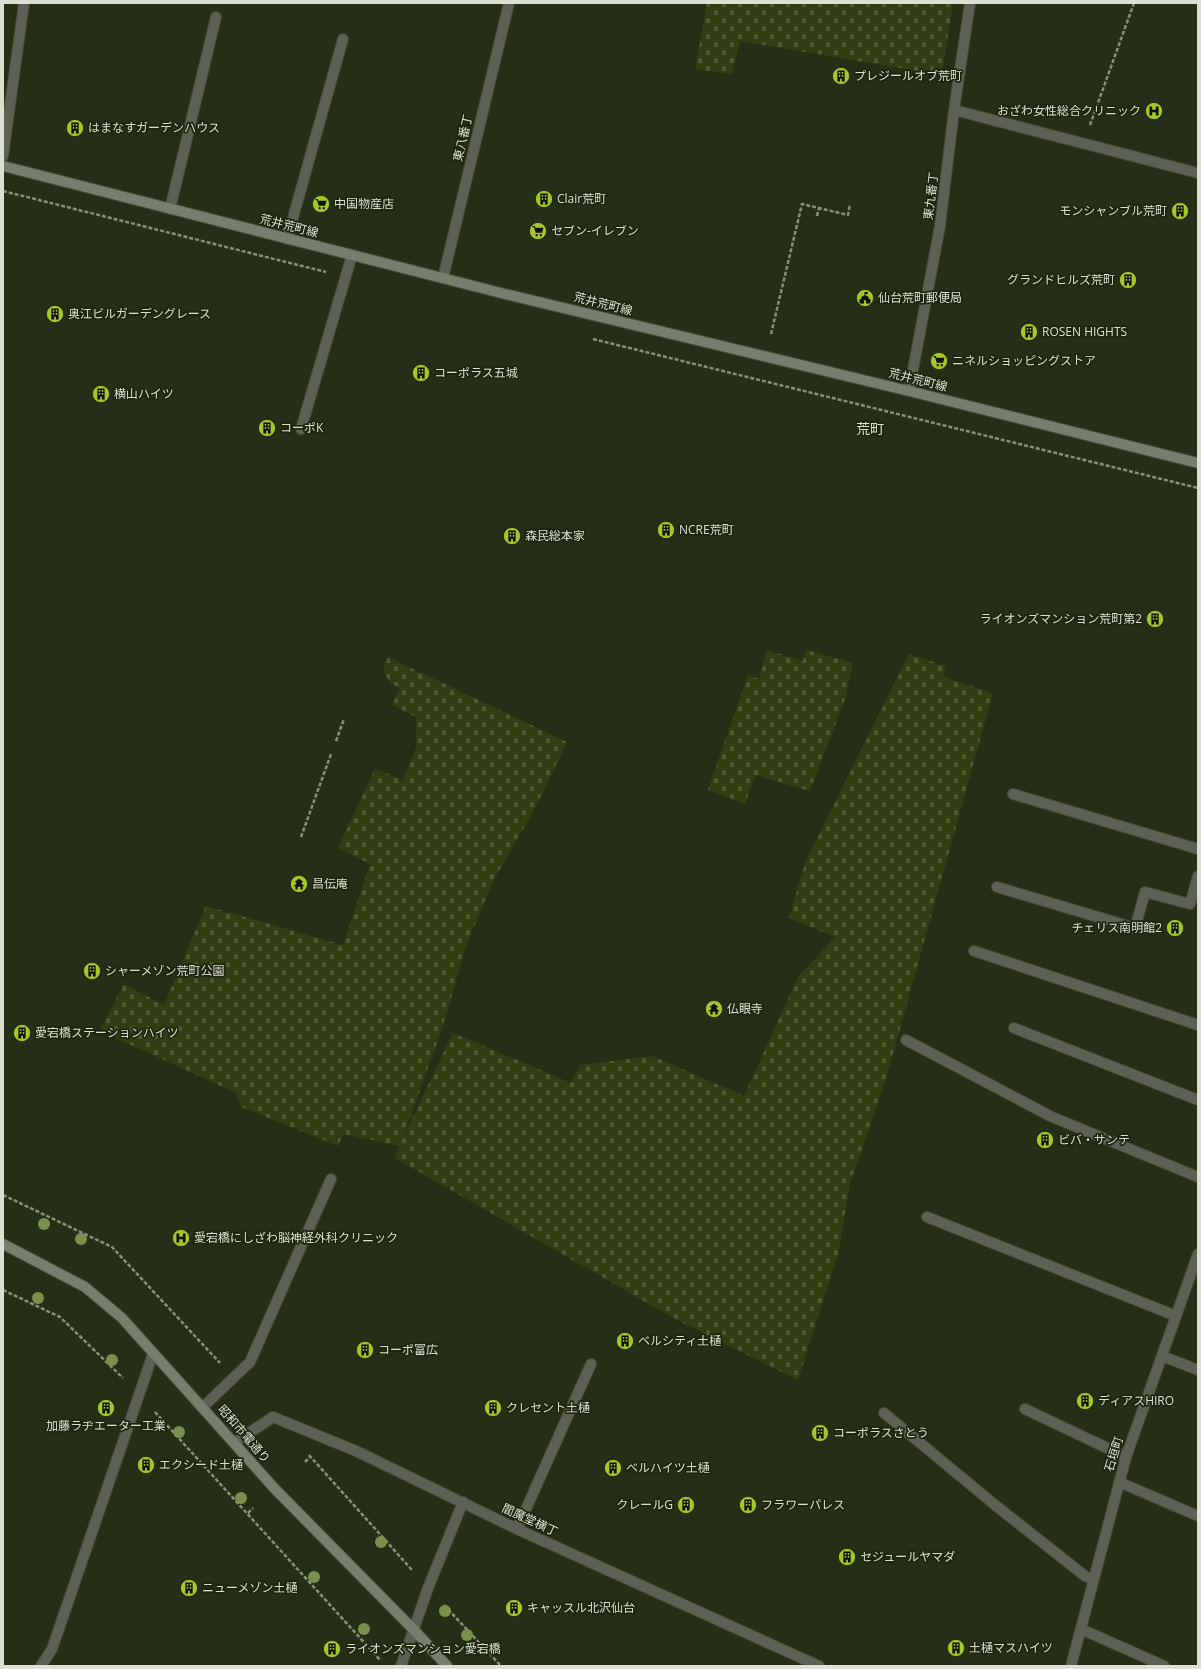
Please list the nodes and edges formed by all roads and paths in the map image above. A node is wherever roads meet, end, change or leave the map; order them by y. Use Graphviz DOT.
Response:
graph roads {
  1 [pos="24,3"];
  2 [pos="509,3"];
  3 [pos="970,3"];
  4 [pos="1134,3"];
  5 [pos="216,17"];
  6 [pos="343,38"];
  7 [pos="954,110"];
  8 [pos="1084,142"];
  9 [pos="3,156"];
  10 [pos="3,166"];
  11 [pos="1198,173"];
  12 [pos="850,204"];
  13 [pos="819,208"];
  14 [pos="170,209"];
  15 [pos="817,216"];
  16 [pos="287,239"];
  17 [pos="352,255"];
  18 [pos="443,278"];
  19 [pos="770,334"];
  20 [pos="909,391"];
  21 [pos="302,428"];
  22 [pos="1198,463"];
  23 [pos="344,719"];
  24 [pos="336,741"];
  25 [pos="331,754"];
  26 [pos="1013,794"];
  27 [pos="301,836"];
  28 [pos="1198,849"];
  29 [pos="1198,876"];
  30 [pos="997,887"];
  31 [pos="974,951"];
  32 [pos="1198,1025"];
  33 [pos="1014,1028"];
  34 [pos="906,1040"];
  35 [pos="1198,1100"];
  36 [pos="1198,1177"];
  37 [pos="331,1179"];
  38 [pos="3,1195"];
  39 [pos="927,1217"];
  40 [pos="3,1244"];
  41 [pos="1198,1254"];
  42 [pos="3,1290"];
  43 [pos="1176,1316"];
  44 [pos="153,1354"];
  45 [pos="1162,1356"];
  46 [pos="591,1364"];
  47 [pos="223,1367"];
  48 [pos="1198,1370"];
  49 [pos="138,1393"];
  50 [pos="203,1407"];
  51 [pos="1025,1409"];
  52 [pos="884,1413"];
  53 [pos="234,1443"];
  54 [pos="305,1452"];
  55 [pos="310,1457"];
  56 [pos="1126,1457"];
  57 [pos="305,1462"];
  58 [pos="1119,1482"];
  59 [pos="463,1502"];
  60 [pos="253,1508"];
  61 [pos="248,1513"];
  62 [pos="1198,1516"];
  63 [pos="517,1529"];
  64 [pos="1093,1580"];
  65 [pos="428,1588"];
  66 [pos="1081,1629"];
  67 [pos="414,1630"];
  68 [pos="381,1660"];
  69 [pos="41,1666"];
  70 [pos="401,1666"];
  71 [pos="447,1666"];
  72 [pos="501,1666"];
  73 [pos="819,1666"];
  74 [pos="1071,1666"];
  75 [pos="1164,1666"];
  1 -- 9 [label="street"];
  2 -- 18 [label="street, 東八番丁"];
  3 -- 7 [label="street, 東九番丁"];
  4 -- 8 [label="path"];
  5 -- 14 [label="street"];
  6 -- 16 [label="street"];
  7 -- 8 [label="street"];
  7 -- 20 [label="street, 東九番丁"];
  8 -- 11 [label="street"];
  10 -- 14 [label="main road, 荒井荒町線"];
  12 -- 13 [label="path"];
  13 -- 15 [label="path"];
  13 -- 19 [label="path"];
  14 -- 16 [label="main road, 荒井荒町線"];
  16 -- 17 [label="main road, 荒井荒町線"];
  17 -- 18 [label="main road, 荒井荒町線"];
  17 -- 21 [label="street"];
  18 -- 20 [label="main road, 荒井荒町線"];
  20 -- 22 [label="main road, 荒井荒町線"];
  23 -- 24 [label="path"];
  25 -- 27 [label="path"];
  26 -- 28 [label="street"];
  29 -- 30 [label="street"];
  31 -- 32 [label="street"];
  33 -- 35 [label="street"];
  34 -- 36 [label="street"];
  37 -- 50 [label="street"];
  38 -- 47 [label="path"];
  39 -- 43 [label="street"];
  40 -- 44 [label="main road, 昭和市電通り"];
  41 -- 43 [label="street, 石垣町"];
  42 -- 49 [label="path"];
  43 -- 45 [label="street, 石垣町"];
  44 -- 49 [label="street"];
  44 -- 50 [label="main road, 昭和市電通り"];
  45 -- 48 [label="street"];
  45 -- 56 [label="street, 石垣町"];
  46 -- 63 [label="street"];
  49 -- 61 [label="path"];
  49 -- 69 [label="street"];
  50 -- 53 [label="main road, 昭和市電通り"];
  51 -- 56 [label="street"];
  52 -- 64 [label="street"];
  53 -- 59 [label="street, 閻魔堂横丁"];
  53 -- 67 [label="main road, 昭和市電通り"];
  54 -- 55 [label="path"];
  55 -- 57 [label="path"];
  55 -- 65 [label="path"];
  56 -- 58 [label="street, 石垣町"];
  58 -- 62 [label="street"];
  58 -- 64 [label="street, 石垣町"];
  59 -- 63 [label="street, 閻魔堂横丁"];
  59 -- 65 [label="street"];
  60 -- 61 [label="path"];
  61 -- 68 [label="path"];
  63 -- 73 [label="street, 閻魔堂横丁"];
  64 -- 66 [label="street, 石垣町"];
  65 -- 67 [label="street"];
  65 -- 72 [label="path"];
  66 -- 74 [label="street, 石垣町"];
  66 -- 75 [label="street"];
  67 -- 70 [label="street"];
  67 -- 71 [label="main road, 昭和市電通り"];
}
